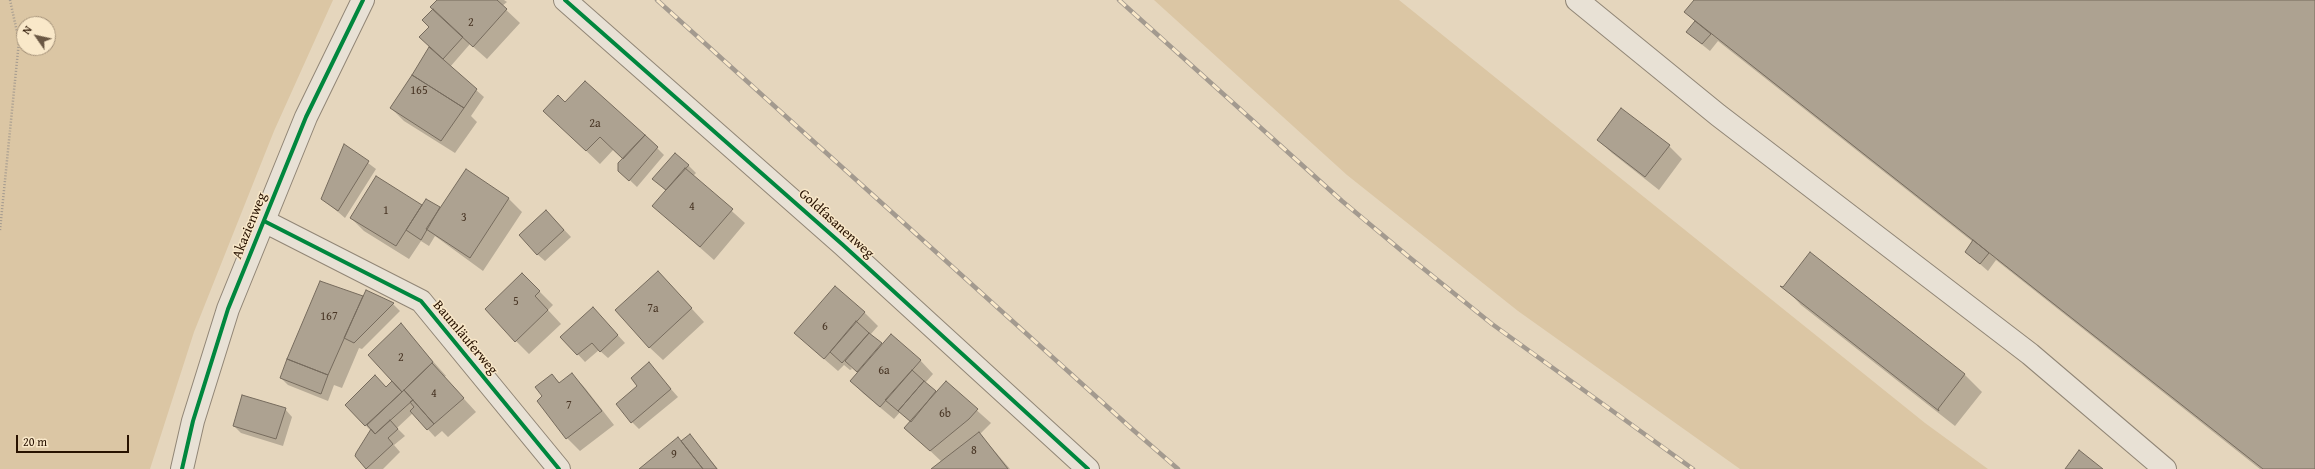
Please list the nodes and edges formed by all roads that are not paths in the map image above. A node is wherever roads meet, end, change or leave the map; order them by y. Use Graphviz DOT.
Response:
graph roads {
  1 [pos="363,0"];
  2 [pos="565,0"];
  3 [pos="1577,0"];
  4 [pos="264,221"];
  5 [pos="182,469"];
  6 [pos="559,469"];
  7 [pos="1088,469"];
  8 [pos="2164,469"];
  1 -- 4 [label="street, Akazienweg"];
  2 -- 7 [label="street, Goldfasanenweg"];
  3 -- 8 [label="street"];
  4 -- 5 [label="street, Akazienweg"];
  4 -- 6 [label="street, Baumläuferweg"];
}
